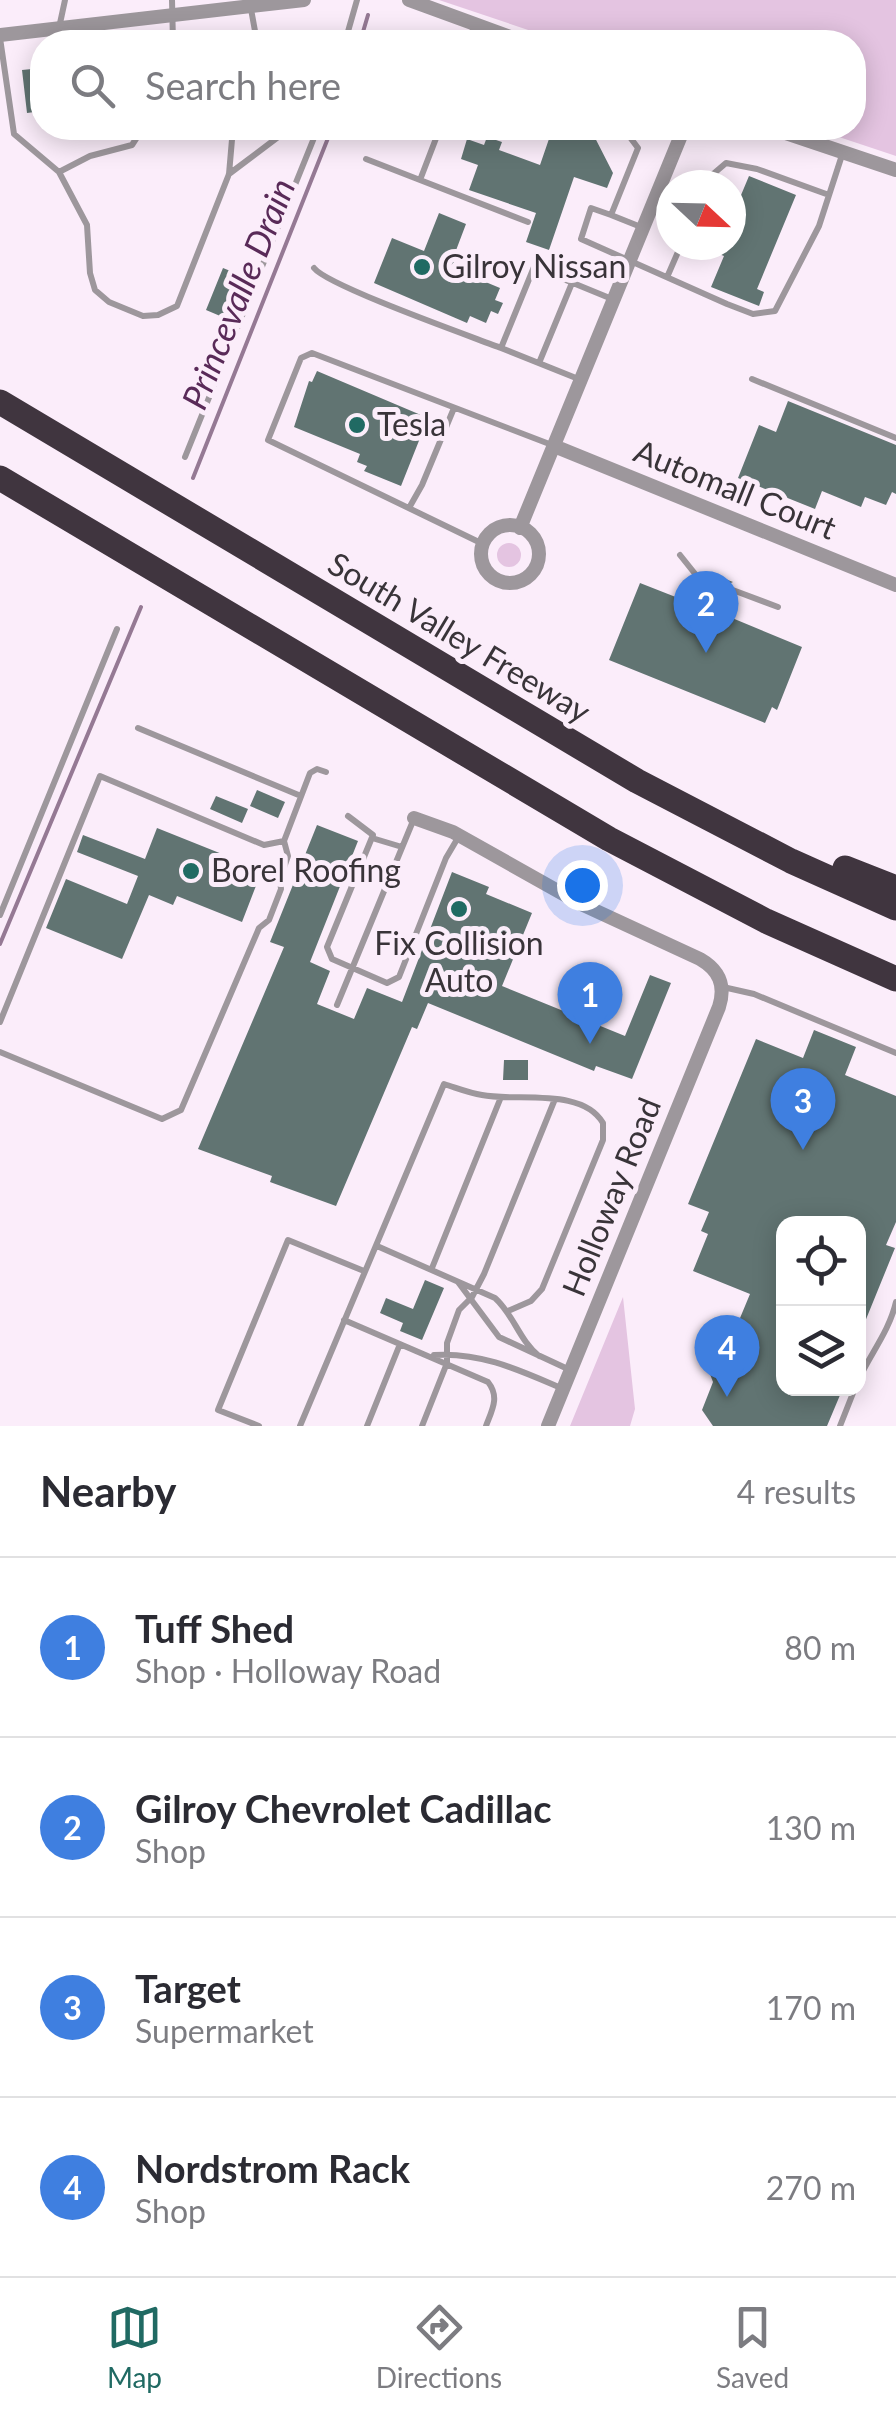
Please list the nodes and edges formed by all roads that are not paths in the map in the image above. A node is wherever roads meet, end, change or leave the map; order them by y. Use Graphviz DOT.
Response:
graph roads {
  1 [pos="65,0"];
  2 [pos="304,0"];
  3 [pos="357,0"];
  4 [pos="408,0"];
  5 [pos="286,1"];
  6 [pos="250,6"];
  7 [pos="173,8"];
  8 [pos="475,26"];
  9 [pos="59,28"];
  10 [pos="44,30"];
  11 [pos="254,30"];
  12 [pos="348,30"];
  13 [pos="473,30"];
  14 [pos="487,30"];
  15 [pos="30,32"];
  16 [pos="0,36"];
  17 [pos="135,140"];
  18 [pos="232,140"];
  19 [pos="274,140"];
  20 [pos="313,140"];
  21 [pos="435,140"];
  22 [pos="632,140"];
  23 [pos="680,140"];
  24 [pos="808,140"];
  25 [pos="843,152"];
  26 [pos="366,159"];
  27 [pos="672,170"];
  28 [pos="718,170"];
  29 [pos="896,170"];
  30 [pos="59,172"];
  31 [pos="229,174"];
  32 [pos="420,180"];
  33 [pos="829,195"];
  34 [pos="656,206"];
  35 [pos="611,215"];
  36 [pos="528,222"];
  37 [pos="642,228"];
  38 [pos="630,260"];
  39 [pos="674,260"];
  40 [pos="314,268"];
  41 [pos="668,275"];
  42 [pos="572,283"];
  43 [pos="613,300"];
  44 [pos="501,348"];
  45 [pos="539,363"];
  46 [pos="752,379"];
  47 [pos="581,380"];
  48 [pos="0,402"];
  49 [pos="454,408"];
  50 [pos="896,438"];
  51 [pos="554,446"];
  52 [pos="185,457"];
  53 [pos="0,478"];
  54 [pos="409,508"];
  55 [pos="520,528"];
  56 [pos="483,544"];
  57 [pos="680,555"];
  58 [pos="707,580"];
  59 [pos="896,586"];
  60 [pos="730,589"];
  61 [pos="778,608"];
  62 [pos="116,630"];
  63 [pos="138,728"];
  64 [pos="326,772"];
  65 [pos="301,796"];
  66 [pos="688,808"];
  67 [pos="348,816"];
  68 [pos="414,818"];
  69 [pos="460,835"];
  70 [pos="372,838"];
  71 [pos="284,841"];
  72 [pos="402,847"];
  73 [pos="896,888"];
  74 [pos="896,908"];
  75 [pos="0,915"];
  76 [pos="353,968"];
  77 [pos="896,979"];
  78 [pos="722,987"];
  79 [pos="338,1004"];
  80 [pos="0,1022"];
  81 [pos="0,1052"];
  82 [pos="896,1053"];
  83 [pos="501,1098"];
  84 [pos="555,1099"];
  85 [pos="378,1246"];
  86 [pos="432,1268"];
  87 [pos="364,1271"];
  88 [pos="449,1276"];
  89 [pos="477,1288"];
  90 [pos="472,1297"];
  91 [pos="896,1302"];
  92 [pos="508,1312"];
  93 [pos="344,1320"];
  94 [pos="400,1344"];
  95 [pos="539,1356"];
  96 [pos="448,1358"];
  97 [pos="866,1362"];
  98 [pos="571,1370"];
  99 [pos="564,1389"];
  100 [pos="852,1396"];
  101 [pos="258,1426"];
  102 [pos="300,1426"];
  103 [pos="367,1426"];
  104 [pos="422,1426"];
  105 [pos="486,1426"];
  106 [pos="548,1426"];
  107 [pos="840,1426"];
  1 -- 9 [label="lane"];
  2 -- 5 [label="street"];
  3 -- 12 [label="lane"];
  4 -- 8 [label="street"];
  5 -- 6 [label="street"];
  6 -- 7 [label="street"];
  6 -- 11 [label="lane"];
  7 -- 9 [label="street"];
  8 -- 13 [label="lane"];
  8 -- 14 [label="street"];
  9 -- 10 [label="street"];
  15 -- 16 [label="street"];
  16 -- 30 [label="lane"];
  17 -- 30 [label="lane"];
  18 -- 31 [label="lane"];
  19 -- 31 [label="lane"];
  20 -- 52 [label="lane"];
  21 -- 32 [label="lane"];
  22 -- 35 [label="lane"];
  23 -- 27 [label="street"];
  24 -- 25 [label="street"];
  25 -- 29 [label="street"];
  25 -- 33 [label="lane"];
  26 -- 32 [label="lane"];
  28 -- 33 [label="lane"];
  30 -- 31 [label="lane"];
  32 -- 36 [label="lane"];
  33 -- 41 [label="lane"];
  34 -- 37 [label="street"];
  35 -- 37 [label="lane"];
  35 -- 38 [label="lane"];
  37 -- 38 [label="street"];
  38 -- 41 [label="lane"];
  38 -- 43 [label="street"];
  39 -- 41 [label="lane"];
  40 -- 44 [label="lane"];
  42 -- 43 [label="lane"];
  42 -- 44 [label="lane"];
  42 -- 45 [label="lane"];
  43 -- 47 [label="street"];
  44 -- 45 [label="lane"];
  45 -- 47 [label="lane"];
  46 -- 50 [label="lane"];
  47 -- 51 [label="street"];
  48 -- 66 [label="highway, South Valley Freeway"];
  49 -- 51 [label="lane"];
  49 -- 54 [label="lane"];
  49 -- 54 [label="lane"];
  51 -- 55 [label="street"];
  51 -- 59 [label="street, Automall Court"];
  53 -- 77 [label="highway"];
  54 -- 56 [label="lane"];
  55 -- 56 [label="street"];
  55 -- 56 [label="street"];
  57 -- 58 [label="lane"];
  60 -- 61 [label="lane"];
  62 -- 75 [label="lane"];
  63 -- 65 [label="lane"];
  64 -- 65 [label="lane"];
  65 -- 71 [label="lane"];
  66 -- 73 [label="highway"];
  66 -- 74 [label="highway, South Valley Freeway"];
  67 -- 70 [label="lane"];
  68 -- 69 [label="street"];
  68 -- 72 [label="lane"];
  69 -- 76 [label="lane"];
  69 -- 78 [label="street"];
  70 -- 72 [label="lane"];
  70 -- 76 [label="lane"];
  71 -- 80 [label="lane"];
  71 -- 81 [label="lane"];
  72 -- 76 [label="lane"];
  76 -- 79 [label="lane"];
  78 -- 82 [label="lane"];
  78 -- 98 [label="street, Holloway Road"];
  83 -- 84 [label="lane"];
  83 -- 85 [label="lane"];
  83 -- 86 [label="lane"];
  84 -- 89 [label="lane"];
  84 -- 92 [label="lane"];
  85 -- 86 [label="lane"];
  85 -- 87 [label="lane"];
  86 -- 88 [label="lane"];
  87 -- 93 [label="lane"];
  87 -- 101 [label="lane"];
  88 -- 89 [label="lane"];
  88 -- 90 [label="lane"];
  89 -- 90 [label="lane"];
  89 -- 92 [label="lane"];
  90 -- 95 [label="lane"];
  90 -- 96 [label="lane"];
  91 -- 97 [label="lane"];
  92 -- 95 [label="lane"];
  93 -- 94 [label="lane"];
  93 -- 102 [label="lane"];
  94 -- 96 [label="lane"];
  94 -- 103 [label="lane"];
  95 -- 98 [label="lane"];
  96 -- 99 [label="lane"];
  96 -- 104 [label="lane"];
  96 -- 105 [label="lane"];
  98 -- 99 [label="street, Holloway Road"];
  99 -- 106 [label="street, Holloway Road"];
  100 -- 107 [label="lane"];
}
